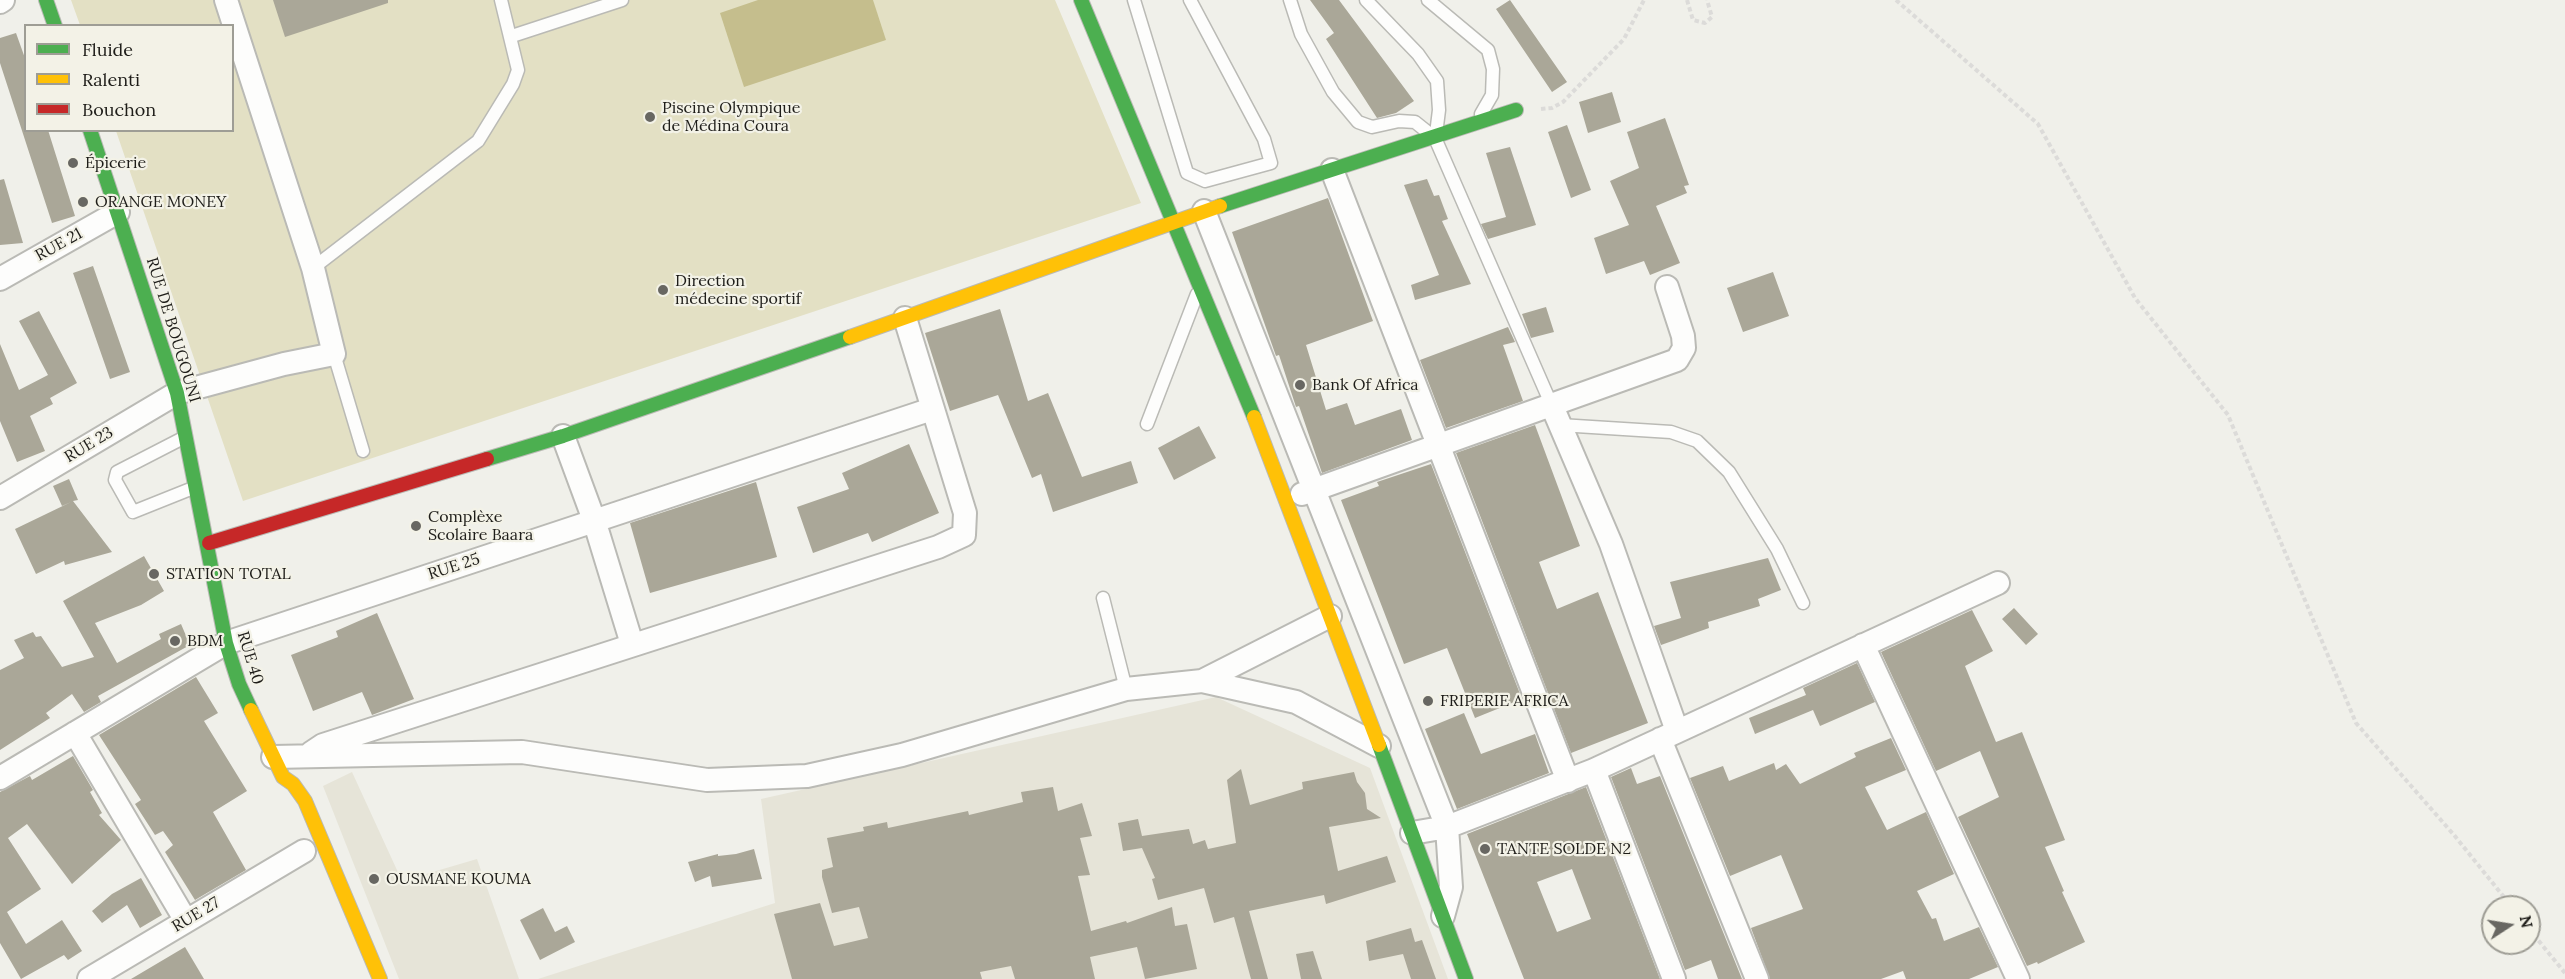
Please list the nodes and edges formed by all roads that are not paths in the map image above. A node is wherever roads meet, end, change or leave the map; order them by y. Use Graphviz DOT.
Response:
graph roads {
  1 [pos="46,0"];
  2 [pos="226,0"];
  3 [pos="501,0"];
  4 [pos="622,0"];
  5 [pos="1081,0"];
  6 [pos="1134,0"];
  7 [pos="1190,0"];
  8 [pos="1290,0"];
  9 [pos="1366,0"];
  10 [pos="1428,0"];
  11 [pos="54,24"];
  12 [pos="234,24"];
  13 [pos="234,25"];
  14 [pos="512,36"];
  15 [pos="1516,110"];
  16 [pos="1475,125"];
  17 [pos="91,132"];
  18 [pos="1435,138"];
  19 [pos="1271,163"];
  20 [pos="1332,170"];
  21 [pos="1278,187"];
  22 [pos="1204,211"];
  23 [pos="118,212"];
  24 [pos="1174,220"];
  25 [pos="313,268"];
  26 [pos="0,279"];
  27 [pos="1200,285"];
  28 [pos="1667,287"];
  29 [pos="905,318"];
  30 [pos="334,354"];
  31 [pos="177,393"];
  32 [pos="932,409"];
  33 [pos="1556,416"];
  34 [pos="1147,424"];
  35 [pos="186,436"];
  36 [pos="563,436"];
  37 [pos="1438,445"];
  38 [pos="363,451"];
  39 [pos="196,486"];
  40 [pos="1315,490"];
  41 [pos="0,498"];
  42 [pos="1287,500"];
  43 [pos="594,520"];
  44 [pos="208,543"];
  45 [pos="1998,583"];
  46 [pos="1103,598"];
  47 [pos="1803,603"];
  48 [pos="1330,616"];
  49 [pos="226,643"];
  50 [pos="632,644"];
  51 [pos="1863,645"];
  52 [pos="1202,681"];
  53 [pos="1126,689"];
  54 [pos="75,734"];
  55 [pos="1668,735"];
  56 [pos="1379,746"];
  57 [pos="308,756"];
  58 [pos="273,757"];
  59 [pos="1594,770"];
  60 [pos="283,777"];
  61 [pos="0,778"];
  62 [pos="1568,781"];
  63 [pos="283,799"];
  64 [pos="1447,827"];
  65 [pos="1412,833"];
  66 [pos="304,851"];
  67 [pos="1443,916"];
  68 [pos="186,921"];
  69 [pos="89,979"];
  70 [pos="380,979"];
  71 [pos="1466,979"];
  72 [pos="1674,979"];
  73 [pos="1756,979"];
  74 [pos="2020,979"];
  1 -- 11 [label="street"];
  2 -- 12 [label="street"];
  3 -- 14 [label="lane"];
  4 -- 14 [label="lane"];
  5 -- 24 [label="street"];
  6 -- 19 [label="lane"];
  7 -- 19 [label="lane"];
  8 -- 18 [label="lane"];
  9 -- 18 [label="lane"];
  10 -- 16 [label="lane"];
  13 -- 25 [label="street"];
  14 -- 25 [label="lane"];
  15 -- 16 [label="street"];
  16 -- 18 [label="street"];
  17 -- 23 [label="street, RUE DE BOUGOUNI"];
  18 -- 20 [label="street"];
  18 -- 33 [label="lane"];
  19 -- 21 [label="lane"];
  20 -- 21 [label="street"];
  20 -- 37 [label="street"];
  21 -- 22 [label="street"];
  22 -- 24 [label="street"];
  22 -- 40 [label="street"];
  23 -- 26 [label="street, RUE 21"];
  23 -- 31 [label="street, RUE DE BOUGOUNI"];
  24 -- 27 [label="street"];
  24 -- 29 [label="street"];
  25 -- 30 [label="street"];
  27 -- 34 [label="lane"];
  27 -- 42 [label="street"];
  28 -- 33 [label="street"];
  29 -- 32 [label="street"];
  29 -- 36 [label="street"];
  30 -- 31 [label="street, RUE 23"];
  30 -- 38 [label="lane"];
  31 -- 35 [label="street, RUE DE BOUGOUNI"];
  31 -- 41 [label="street, RUE 23"];
  32 -- 43 [label="street, RUE 25"];
  32 -- 50 [label="street"];
  33 -- 37 [label="street"];
  33 -- 47 [label="lane"];
  33 -- 55 [label="street"];
  35 -- 39 [label="street, RUE DE BOUGOUNI"];
  35 -- 39 [label="lane"];
  36 -- 43 [label="street"];
  36 -- 44 [label="street"];
  37 -- 40 [label="street"];
  37 -- 62 [label="street"];
  39 -- 44 [label="street, RUE DE BOUGOUNI"];
  40 -- 42 [label="street"];
  40 -- 64 [label="street"];
  42 -- 48 [label="street"];
  43 -- 49 [label="street, RUE 25"];
  43 -- 50 [label="street"];
  44 -- 49 [label="street, RUE 40"];
  45 -- 51 [label="street"];
  46 -- 53 [label="lane"];
  48 -- 52 [label="street"];
  48 -- 56 [label="street"];
  49 -- 54 [label="street, RUE 25"];
  49 -- 58 [label="street, RUE 40"];
  50 -- 57 [label="street"];
  51 -- 55 [label="street"];
  51 -- 74 [label="street"];
  52 -- 53 [label="street"];
  52 -- 56 [label="street"];
  53 -- 57 [label="street"];
  54 -- 61 [label="street, RUE 25"];
  54 -- 68 [label="street"];
  55 -- 59 [label="street"];
  55 -- 73 [label="street"];
  56 -- 65 [label="street"];
  57 -- 58 [label="street"];
  58 -- 60 [label="street, RUE 40"];
  59 -- 62 [label="street"];
  59 -- 72 [label="street"];
  60 -- 63 [label="street, RUE 40"];
  60 -- 70 [label="street, RUE 40"];
  62 -- 64 [label="street"];
  64 -- 65 [label="street"];
  64 -- 67 [label="street"];
  65 -- 67 [label="street"];
  66 -- 68 [label="street, RUE 27"];
  67 -- 71 [label="street"];
  68 -- 69 [label="street, RUE 27"];
}
